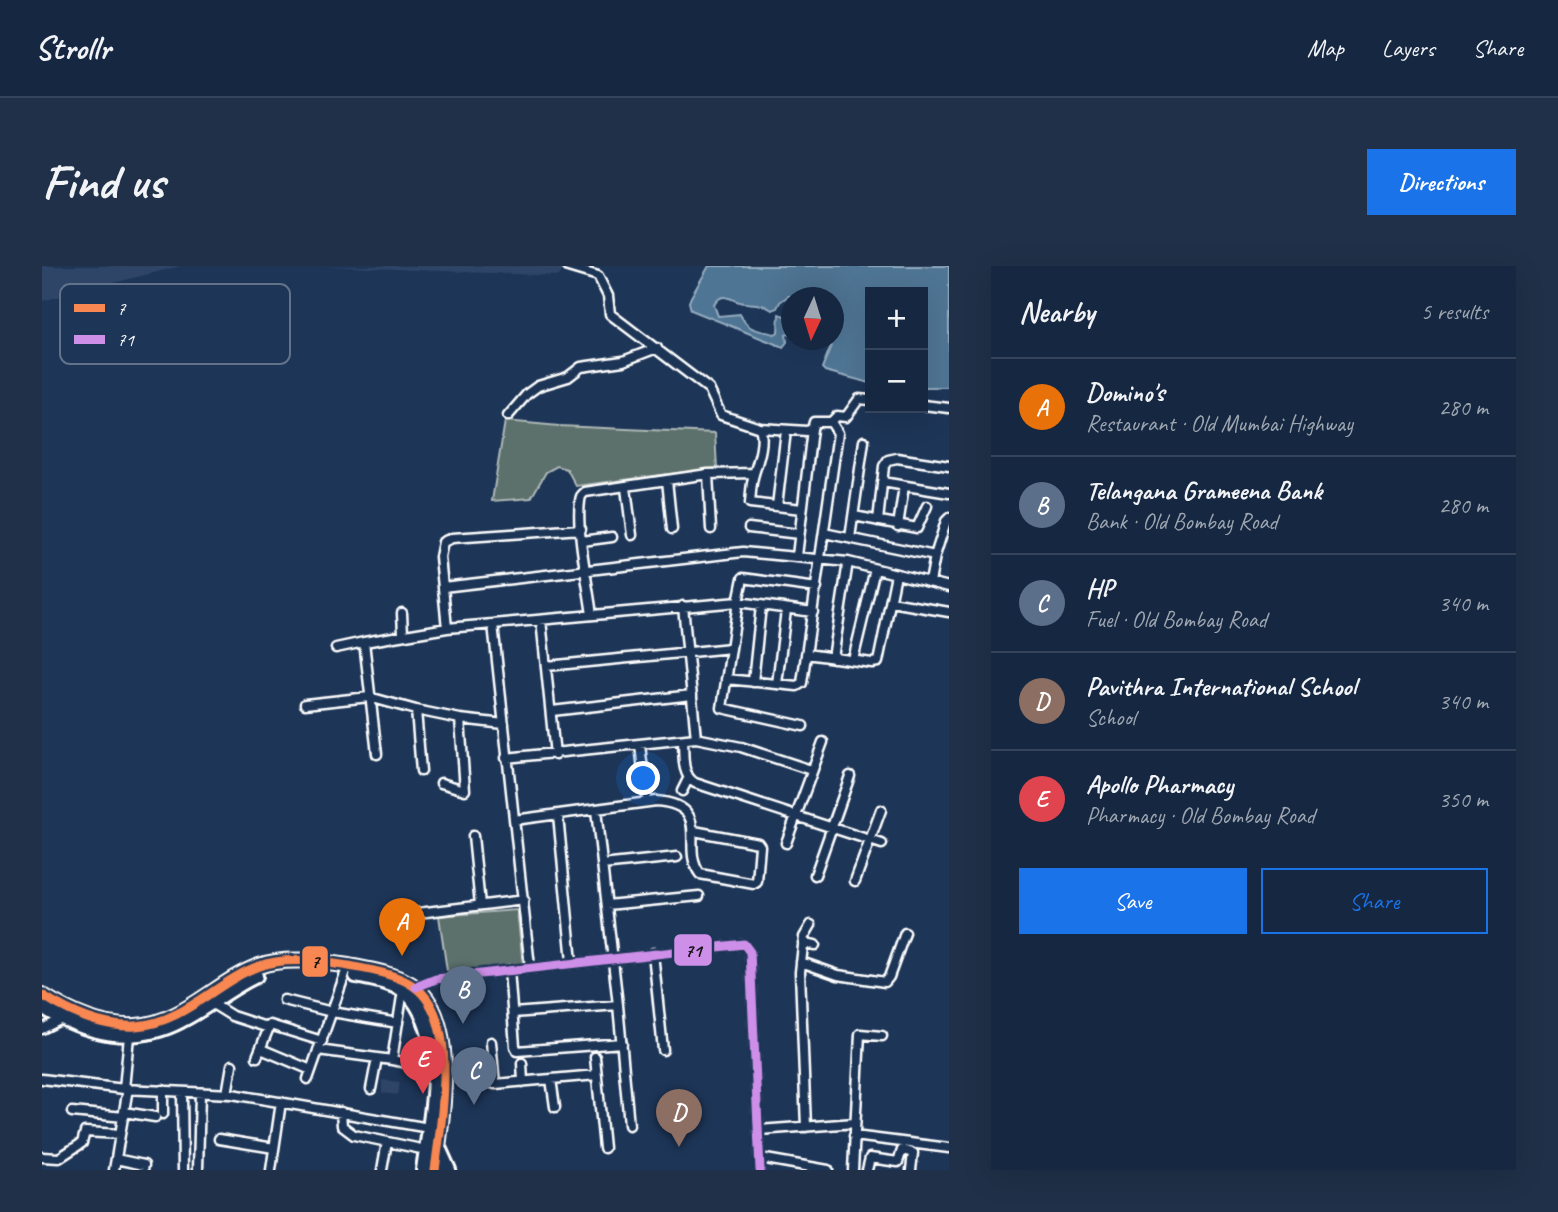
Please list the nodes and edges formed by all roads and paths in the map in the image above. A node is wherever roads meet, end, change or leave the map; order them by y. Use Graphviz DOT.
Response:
graph roads {
  1 [pos="568,267"];
  2 [pos="657,348"];
  3 [pos="865,400"];
  4 [pos="928,406"];
  5 [pos="949,408"];
  6 [pos="508,416"];
  7 [pos="831,422"];
  8 [pos="760,428"];
  9 [pos="813,429"];
  10 [pos="786,431"];
  11 [pos="864,441"];
  12 [pos="949,466"];
  13 [pos="754,473"];
  14 [pos="708,474"];
  15 [pos="667,480"];
  16 [pos="882,482"];
  17 [pos="904,486"];
  18 [pos="626,488"];
  19 [pos="949,494"];
  20 [pos="750,503"];
  21 [pos="777,506"];
  22 [pos="927,506"];
  23 [pos="802,509"];
  24 [pos="750,513"];
  25 [pos="854,516"];
  26 [pos="949,518"];
  27 [pos="878,521"];
  28 [pos="898,526"];
  29 [pos="749,528"];
  30 [pos="581,529"];
  31 [pos="671,529"];
  32 [pos="711,529"];
  33 [pos="824,533"];
  34 [pos="799,534"];
  35 [pos="632,535"];
  36 [pos="612,537"];
  37 [pos="850,538"];
  38 [pos="582,541"];
  39 [pos="797,556"];
  40 [pos="935,556"];
  41 [pos="821,559"];
  42 [pos="848,562"];
  43 [pos="875,569"];
  44 [pos="586,571"];
  45 [pos="896,574"];
  46 [pos="930,582"];
  47 [pos="443,587"];
  48 [pos="949,587"];
  49 [pos="817,588"];
  50 [pos="738,602"];
  51 [pos="891,602"];
  52 [pos="683,606"];
  53 [pos="761,606"];
  54 [pos="786,610"];
  55 [pos="813,612"];
  56 [pos="949,612"];
  57 [pos="402,613"];
  58 [pos="592,615"];
  59 [pos="541,620"];
  60 [pos="494,624"];
  61 [pos="447,628"];
  62 [pos="403,634"];
  63 [pos="364,642"];
  64 [pos="336,648"];
  65 [pos="731,648"];
  66 [pos="688,651"];
  67 [pos="806,654"];
  68 [pos="833,658"];
  69 [pos="853,660"];
  70 [pos="547,666"];
  71 [pos="726,680"];
  72 [pos="753,682"];
  73 [pos="777,684"];
  74 [pos="692,695"];
  75 [pos="369,697"];
  76 [pos="305,704"];
  77 [pos="416,710"];
  78 [pos="552,712"];
  79 [pos="460,719"];
  80 [pos="504,724"];
  81 [pos="803,726"];
  82 [pos="696,738"];
  83 [pos="683,740"];
  84 [pos="823,742"];
  85 [pos="640,745"];
  86 [pos="377,754"];
  87 [pos="555,754"];
  88 [pos="506,758"];
  89 [pos="421,771"];
  90 [pos="811,771"];
  91 [pos="850,776"];
  92 [pos="688,779"];
  93 [pos="441,783"];
  94 [pos="682,790"];
  95 [pos="646,795"];
  96 [pos="596,810"];
  97 [pos="881,810"];
  98 [pos="795,814"];
  99 [pos="558,815"];
  100 [pos="514,820"];
  101 [pos="833,827"];
  102 [pos="694,831"];
  103 [pos="473,836"];
  104 [pos="871,840"];
  105 [pos="786,843"];
  106 [pos="882,844"];
  107 [pos="677,857"];
  108 [pos="602,865"];
  109 [pos="815,875"];
  110 [pos="855,881"];
  111 [pos="699,896"];
  112 [pos="524,900"];
  113 [pos="480,905"];
  114 [pos="607,905"];
  115 [pos="418,913"];
  116 [pos="811,925"];
  117 [pos="905,933"];
  118 [pos="803,943"];
  119 [pos="815,944"];
  120 [pos="653,953"];
  121 [pos="613,958"];
  122 [pos="572,962"];
  123 [pos="801,962"];
  124 [pos="530,967"];
  125 [pos="509,970"];
  126 [pos="345,974"];
  127 [pos="406,986"];
  128 [pos="42,995"];
  129 [pos="284,1000"];
  130 [pos="211,1003"];
  131 [pos="618,1005"];
  132 [pos="42,1007"];
  133 [pos="332,1012"];
  134 [pos="513,1013"];
  135 [pos="64,1014"];
  136 [pos="398,1023"];
  137 [pos="269,1028"];
  138 [pos="42,1029"];
  139 [pos="129,1036"];
  140 [pos="882,1036"];
  141 [pos="322,1041"];
  142 [pos="491,1042"];
  143 [pos="622,1042"];
  144 [pos="663,1050"];
  145 [pos="318,1051"];
  146 [pos="595,1057"];
  147 [pos="377,1058"];
  148 [pos="392,1060"];
  149 [pos="522,1063"];
  150 [pos="232,1065"];
  151 [pos="439,1068"];
  152 [pos="597,1074"];
  153 [pos="42,1079"];
  154 [pos="551,1079"];
  155 [pos="523,1082"];
  156 [pos="495,1084"];
  157 [pos="126,1088"];
  158 [pos="371,1089"];
  159 [pos="163,1090"];
  160 [pos="183,1092"];
  161 [pos="200,1093"];
  162 [pos="227,1094"];
  163 [pos="281,1102"];
  164 [pos="555,1107"];
  165 [pos="72,1112"];
  166 [pos="341,1112"];
  167 [pos="124,1115"];
  168 [pos="855,1123"];
  169 [pos="629,1125"];
  170 [pos="806,1127"];
  171 [pos="429,1128"];
  172 [pos="759,1130"];
  173 [pos="120,1134"];
  174 [pos="854,1136"];
  175 [pos="219,1139"];
  176 [pos="387,1142"];
  177 [pos="438,1143"];
  178 [pos="274,1148"];
  179 [pos="604,1148"];
  180 [pos="949,1148"];
  181 [pos="426,1150"];
  182 [pos="42,1157"];
  183 [pos="116,1158"];
  184 [pos="760,1158"];
  185 [pos="114,1170"];
  186 [pos="143,1170"];
  187 [pos="183,1170"];
  188 [pos="198,1170"];
  189 [pos="271,1170"];
  190 [pos="382,1170"];
  191 [pos="423,1170"];
  192 [pos="435,1170"];
  193 [pos="449,1170"];
  194 [pos="760,1170"];
  195 [pos="828,1170"];
  196 [pos="853,1170"];
  197 [pos="867,1170"];
  198 [pos="911,1170"];
  1 -- 2 [label="street"];
  2 -- 6 [label="street"];
  2 -- 8 [label="street"];
  3 -- 7 [label="street"];
  4 -- 5 [label="street"];
  7 -- 9 [label="street"];
  7 -- 33 [label="street"];
  8 -- 10 [label="street"];
  8 -- 13 [label="street"];
  9 -- 10 [label="street"];
  9 -- 23 [label="street"];
  10 -- 21 [label="street"];
  11 -- 25 [label="street"];
  12 -- 16 [label="street"];
  13 -- 14 [label="street"];
  13 -- 20 [label="street"];
  14 -- 15 [label="street"];
  14 -- 32 [label="street"];
  15 -- 18 [label="street"];
  15 -- 31 [label="street"];
  16 -- 17 [label="street"];
  16 -- 27 [label="street"];
  17 -- 19 [label="street"];
  17 -- 28 [label="street"];
  18 -- 30 [label="street"];
  18 -- 35 [label="street"];
  20 -- 21 [label="street"];
  20 -- 24 [label="street"];
  21 -- 23 [label="street"];
  22 -- 28 [label="street"];
  23 -- 34 [label="street"];
  25 -- 27 [label="street"];
  25 -- 37 [label="street"];
  26 -- 40 [label="street"];
  27 -- 28 [label="street"];
  29 -- 34 [label="street"];
  30 -- 38 [label="street"];
  30 -- 47 [label="street"];
  33 -- 37 [label="street"];
  33 -- 41 [label="street"];
  34 -- 39 [label="street"];
  36 -- 38 [label="street"];
  37 -- 40 [label="street"];
  38 -- 44 [label="street"];
  39 -- 41 [label="street"];
  39 -- 44 [label="street"];
  40 -- 46 [label="street"];
  41 -- 42 [label="street"];
  41 -- 49 [label="street"];
  42 -- 43 [label="street"];
  42 -- 68 [label="street"];
  43 -- 45 [label="street"];
  43 -- 69 [label="street"];
  44 -- 47 [label="street"];
  44 -- 58 [label="street"];
  45 -- 46 [label="street"];
  45 -- 51 [label="street"];
  46 -- 48 [label="street"];
  47 -- 61 [label="street"];
  49 -- 50 [label="street"];
  49 -- 55 [label="street"];
  50 -- 52 [label="street"];
  50 -- 53 [label="street"];
  50 -- 65 [label="street"];
  51 -- 56 [label="street"];
  51 -- 69 [label="street"];
  52 -- 58 [label="street"];
  52 -- 66 [label="street"];
  53 -- 54 [label="street"];
  53 -- 72 [label="street"];
  54 -- 55 [label="street"];
  54 -- 73 [label="street"];
  55 -- 67 [label="street"];
  57 -- 62 [label="street"];
  58 -- 59 [label="street"];
  59 -- 60 [label="street"];
  59 -- 70 [label="street"];
  60 -- 61 [label="street"];
  60 -- 80 [label="street"];
  61 -- 62 [label="street"];
  62 -- 63 [label="street"];
  63 -- 64 [label="street"];
  63 -- 75 [label="street"];
  65 -- 66 [label="street"];
  65 -- 71 [label="street"];
  66 -- 70 [label="street"];
  66 -- 74 [label="street"];
  67 -- 68 [label="street"];
  67 -- 73 [label="street"];
  68 -- 69 [label="street"];
  70 -- 78 [label="street"];
  71 -- 72 [label="street"];
  71 -- 81 [label="street"];
  72 -- 73 [label="street"];
  74 -- 78 [label="street"];
  74 -- 82 [label="street"];
  75 -- 76 [label="street"];
  75 -- 77 [label="street"];
  75 -- 86 [label="street"];
  77 -- 79 [label="street"];
  77 -- 89 [label="street"];
  78 -- 87 [label="street"];
  79 -- 80 [label="street"];
  79 -- 93 [label="street"];
  80 -- 88 [label="street"];
  82 -- 83 [label="street"];
  82 -- 90 [label="street"];
  83 -- 85 [label="street"];
  83 -- 92 [label="street"];
  84 -- 90 [label="street"];
  85 -- 87 [label="street"];
  85 -- 95 [label="street"];
  87 -- 88 [label="street"];
  88 -- 100 [label="street"];
  90 -- 98 [label="street"];
  91 -- 101 [label="street"];
  92 -- 94 [label="street"];
  92 -- 98 [label="street"];
  96 -- 99 [label="street"];
  96 -- 102 [label="street"];
  96 -- 108 [label="street"];
  97 -- 104 [label="street"];
  98 -- 101 [label="street"];
  98 -- 105 [label="street"];
  99 -- 100 [label="street"];
  99 -- 122 [label="street"];
  100 -- 112 [label="street"];
  101 -- 104 [label="street"];
  101 -- 109 [label="street"];
  102 -- 102 [label="street"];
  103 -- 113 [label="street"];
  104 -- 106 [label="street"];
  104 -- 110 [label="street"];
  107 -- 108 [label="street"];
  108 -- 114 [label="street"];
  111 -- 114 [label="street"];
  112 -- 113 [label="street"];
  112 -- 124 [label="street"];
  113 -- 115 [label="street"];
  114 -- 121 [label="street"];
  116 -- 118 [label="street"];
  117 -- 123 [label="street"];
  118 -- 119 [label="street"];
  118 -- 123 [label="street"];
  120 -- 121 [label="street"];
  120 -- 144 [label="street"];
  120 -- 172 [label="street"];
  121 -- 122 [label="street"];
  121 -- 131 [label="street"];
  122 -- 124 [label="street"];
  123 -- 170 [label="street"];
  124 -- 125 [label="street"];
  125 -- 127 [label="street"];
  125 -- 134 [label="street"];
  126 -- 127 [label="main road"];
  126 -- 130 [label="main road"];
  126 -- 133 [label="street"];
  127 -- 135 [label="main road"];
  127 -- 136 [label="street"];
  127 -- 151 [label="main road"];
  128 -- 135 [label="main road"];
  129 -- 133 [label="street"];
  130 -- 137 [label="street"];
  130 -- 139 [label="main road"];
  131 -- 134 [label="street"];
  131 -- 143 [label="street"];
  132 -- 135 [label="main road"];
  133 -- 136 [label="street"];
  133 -- 141 [label="street"];
  134 -- 143 [label="street"];
  135 -- 138 [label="street"];
  135 -- 139 [label="main road"];
  136 -- 148 [label="street"];
  137 -- 141 [label="street"];
  137 -- 145 [label="street"];
  139 -- 157 [label="street"];
  140 -- 168 [label="street"];
  141 -- 145 [label="street"];
  142 -- 156 [label="street"];
  143 -- 169 [label="street"];
  145 -- 147 [label="street"];
  146 -- 152 [label="street"];
  147 -- 148 [label="street"];
  147 -- 158 [label="street"];
  148 -- 151 [label="street"];
  149 -- 155 [label="street"];
  150 -- 162 [label="street"];
  151 -- 156 [label="street"];
  151 -- 171 [label="main road"];
  151 -- 177 [label="main road"];
  152 -- 154 [label="street"];
  152 -- 179 [label="street"];
  153 -- 157 [label="street"];
  154 -- 155 [label="street"];
  154 -- 164 [label="street"];
  155 -- 156 [label="street"];
  157 -- 159 [label="street"];
  157 -- 167 [label="street"];
  159 -- 160 [label="street"];
  159 -- 167 [label="street"];
  160 -- 161 [label="street"];
  160 -- 187 [label="street"];
  161 -- 162 [label="street"];
  161 -- 188 [label="street"];
  162 -- 163 [label="street"];
  163 -- 166 [label="street"];
  163 -- 178 [label="street"];
  165 -- 167 [label="street"];
  166 -- 171 [label="street"];
  166 -- 176 [label="street"];
  167 -- 173 [label="street"];
  168 -- 170 [label="street"];
  168 -- 174 [label="street"];
  170 -- 172 [label="street"];
  171 -- 181 [label="main road"];
  172 -- 184 [label="street"];
  173 -- 182 [label="street"];
  173 -- 183 [label="street"];
  174 -- 180 [label="street"];
  174 -- 196 [label="street"];
  175 -- 178 [label="street"];
  176 -- 181 [label="street"];
  176 -- 190 [label="street"];
  177 -- 192 [label="main road"];
  177 -- 193 [label="main road"];
  178 -- 189 [label="street"];
  181 -- 191 [label="main road"];
  183 -- 185 [label="street"];
  183 -- 186 [label="street"];
  184 -- 194 [label="street"];
  184 -- 195 [label="street"];
  197 -- 198 [label="street"];
}
